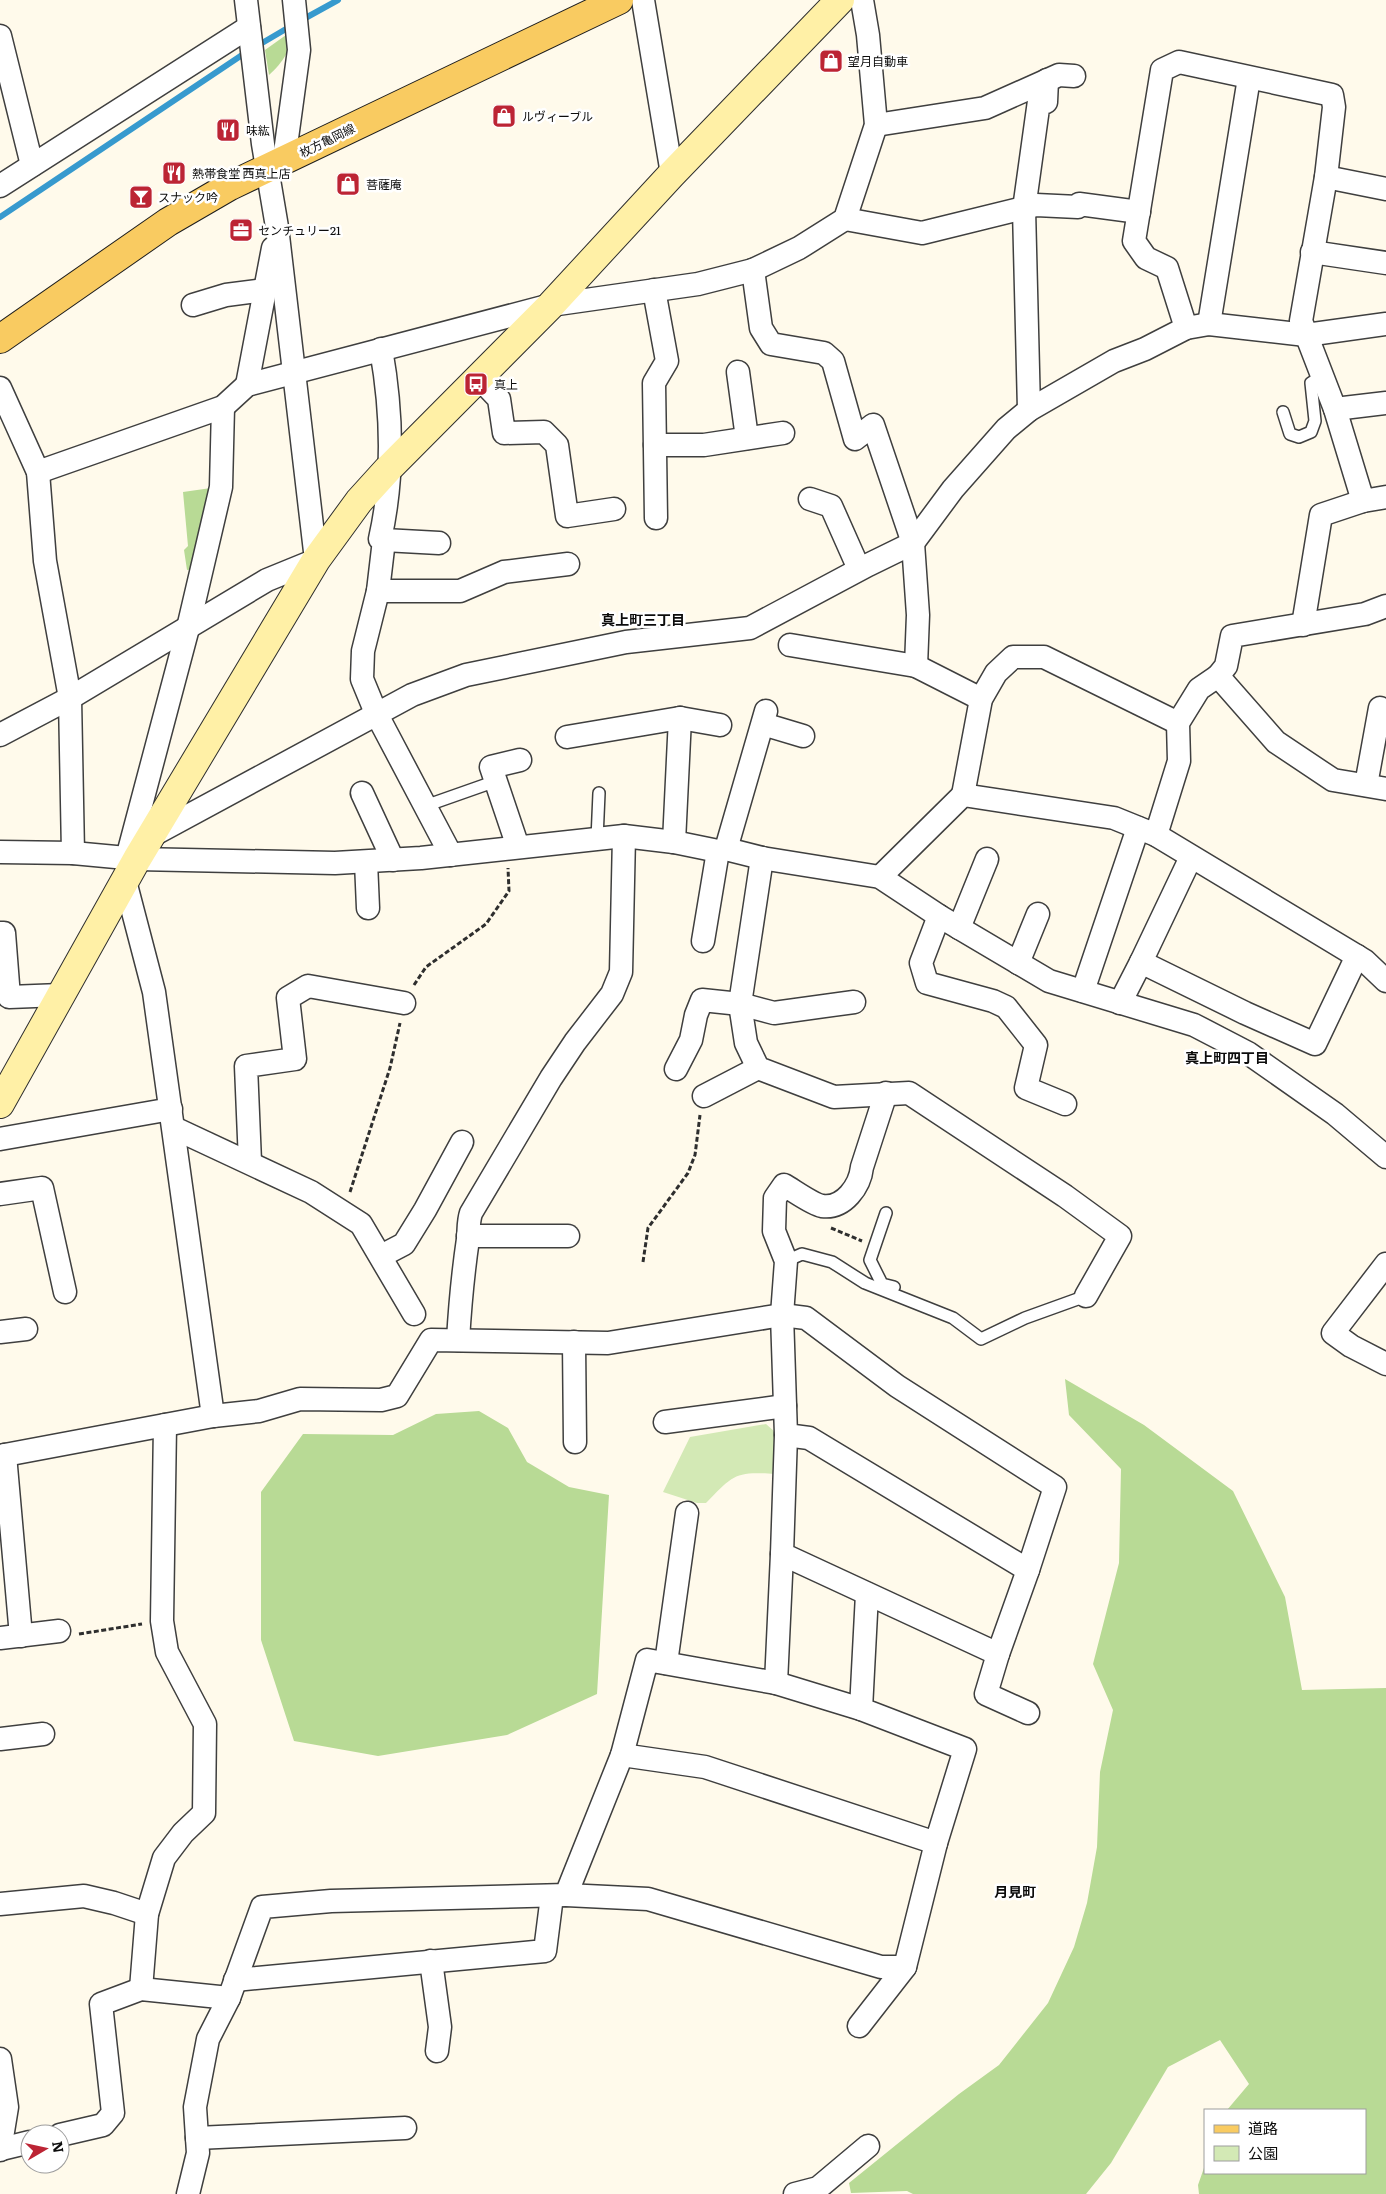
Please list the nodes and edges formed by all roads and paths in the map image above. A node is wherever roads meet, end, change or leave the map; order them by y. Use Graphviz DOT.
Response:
graph roads {
  1 [pos="246,0"];
  2 [pos="294,0"];
  3 [pos="620,0"];
  4 [pos="643,0"];
  5 [pos="840,0"];
  6 [pos="862,0"];
  7 [pos="249,27"];
  8 [pos="0,36"];
  9 [pos="1074,76"];
  10 [pos="1248,78"];
  11 [pos="1047,80"];
  12 [pos="6,90"];
  13 [pos="876,125"];
  14 [pos="32,165"];
  15 [pos="275,165"];
  16 [pos="672,174"];
  17 [pos="1326,178"];
  18 [pos="0,186"];
  19 [pos="1386,189"];
  20 [pos="1024,209"];
  21 [pos="1138,212"];
  22 [pos="845,219"];
  23 [pos="277,227"];
  24 [pos="1312,252"];
  25 [pos="1386,263"];
  26 [pos="753,270"];
  27 [pos="265,290"];
  28 [pos="654,290"];
  29 [pos="193,305"];
  30 [pos="551,306"];
  31 [pos="1209,324"];
  32 [pos="1386,324"];
  33 [pos="1186,328"];
  34 [pos="1306,335"];
  35 [pos="0,339"];
  36 [pos="381,349"];
  37 [pos="738,372"];
  38 [pos="295,373"];
  39 [pos="1322,376"];
  40 [pos="479,378"];
  41 [pos="247,385"];
  42 [pos="0,388"];
  43 [pos="1386,403"];
  44 [pos="223,407"];
  45 [pos="1334,409"];
  46 [pos="1029,410"];
  47 [pos="1283,412"];
  48 [pos="783,433"];
  49 [pos="747,438"];
  50 [pos="655,445"];
  51 [pos="388,469"];
  52 [pos="38,472"];
  53 [pos="1386,497"];
  54 [pos="810,499"];
  55 [pos="1363,500"];
  56 [pos="614,509"];
  57 [pos="656,518"];
  58 [pos="384,540"];
  59 [pos="439,543"];
  60 [pos="913,543"];
  61 [pos="316,560"];
  62 [pos="568,564"];
  63 [pos="860,569"];
  64 [pos="378,591"];
  65 [pos="1386,606"];
  66 [pos="1304,625"];
  67 [pos="188,628"];
  68 [pos="790,645"];
  69 [pos="916,666"];
  70 [pos="1218,676"];
  71 [pos="70,698"];
  72 [pos="981,699"];
  73 [pos="1380,708"];
  74 [pos="376,713"];
  75 [pos="680,718"];
  76 [pos="1178,723"];
  77 [pos="720,725"];
  78 [pos="0,735"];
  79 [pos="804,736"];
  80 [pos="567,737"];
  81 [pos="520,760"];
  82 [pos="496,781"];
  83 [pos="1376,787"];
  84 [pos="599,793"];
  85 [pos="362,794"];
  86 [pos="962,795"];
  87 [pos="425,806"];
  88 [pos="1147,831"];
  89 [pos="151,836"];
  90 [pos="624,836"];
  91 [pos="597,839"];
  92 [pos="674,842"];
  93 [pos="513,848"];
  94 [pos="722,850"];
  95 [pos="0,852"];
  96 [pos="73,853"];
  97 [pos="451,855"];
  98 [pos="1192,857"];
  99 [pos="762,858"];
  100 [pos="987,859"];
  101 [pos="393,860"];
  102 [pos="366,862"];
  103 [pos="130,866"];
  104 [pos="880,877"];
  105 [pos="368,908"];
  106 [pos="1038,914"];
  107 [pos="939,916"];
  108 [pos="959,928"];
  109 [pos="0,933"];
  110 [pos="703,940"];
  111 [pos="1357,956"];
  112 [pos="1141,962"];
  113 [pos="1018,963"];
  114 [pos="1386,981"];
  115 [pos="1083,991"];
  116 [pos="61,995"];
  117 [pos="404,1002"];
  118 [pos="854,1002"];
  119 [pos="1120,1003"];
  120 [pos="740,1004"];
  121 [pos="758,1068"];
  122 [pos="676,1069"];
  123 [pos="886,1093"];
  124 [pos="704,1096"];
  125 [pos="0,1104"];
  126 [pos="1065,1104"];
  127 [pos="172,1119"];
  128 [pos="0,1139"];
  129 [pos="462,1142"];
  130 [pos="1386,1157"];
  131 [pos="250,1162"];
  132 [pos="0,1194"];
  133 [pos="344,1212"];
  134 [pos="886,1212"];
  135 [pos="468,1236"];
  136 [pos="568,1236"];
  137 [pos="381,1256"];
  138 [pos="786,1260"];
  139 [pos="643,1262"];
  140 [pos="1386,1264"];
  141 [pos="65,1292"];
  142 [pos="1086,1296"];
  143 [pos="917,1302"];
  144 [pos="414,1314"];
  145 [pos="782,1315"];
  146 [pos="26,1329"];
  147 [pos="0,1332"];
  148 [pos="458,1340"];
  149 [pos="574,1342"];
  150 [pos="1386,1364"];
  151 [pos="785,1406"];
  152 [pos="213,1416"];
  153 [pos="665,1422"];
  154 [pos="165,1425"];
  155 [pos="786,1435"];
  156 [pos="575,1442"];
  157 [pos="2,1456"];
  158 [pos="688,1512"];
  159 [pos="782,1554"];
  160 [pos="1028,1570"];
  161 [pos="867,1594"];
  162 [pos="162,1621"];
  163 [pos="59,1631"];
  164 [pos="11,1637"];
  165 [pos="998,1654"];
  166 [pos="666,1664"];
  167 [pos="776,1683"];
  168 [pos="861,1710"];
  169 [pos="1028,1713"];
  170 [pos="43,1734"];
  171 [pos="0,1739"];
  172 [pos="622,1755"];
  173 [pos="936,1843"];
  174 [pos="559,1896"];
  175 [pos="0,1904"];
  176 [pos="147,1914"];
  177 [pos="431,1961"];
  178 [pos="905,1968"];
  179 [pos="141,1988"];
  180 [pos="232,1989"];
  181 [pos="859,2026"];
  182 [pos="436,2051"];
  183 [pos="0,2059"];
  184 [pos="405,2128"];
  185 [pos="70,2133"];
  186 [pos="197,2138"];
  187 [pos="20,2145"];
  188 [pos="868,2146"];
  189 [pos="1,2150"];
  190 [pos="187,2193"];
  191 [pos="795,2194"];
  1 -- 7 [label="street"];
  2 -- 15 [label="street"];
  3 -- 15 [label="main road, 枚方亀岡線"];
  4 -- 16 [label="street"];
  5 -- 16 [label="street"];
  6 -- 13 [label="street"];
  7 -- 14 [label="street"];
  7 -- 15 [label="street"];
  8 -- 12 [label="street"];
  9 -- 11 [label="street"];
  10 -- 17 [label="street"];
  10 -- 21 [label="street"];
  10 -- 31 [label="street"];
  11 -- 13 [label="street"];
  11 -- 20 [label="street"];
  12 -- 14 [label="street"];
  13 -- 22 [label="street"];
  14 -- 18 [label="street"];
  15 -- 23 [label="street"];
  15 -- 35 [label="main road, 枚方亀岡線"];
  16 -- 30 [label="street"];
  17 -- 19 [label="street"];
  17 -- 24 [label="street"];
  20 -- 21 [label="street"];
  20 -- 22 [label="street"];
  20 -- 46 [label="street"];
  21 -- 33 [label="street"];
  22 -- 26 [label="street"];
  23 -- 27 [label="street"];
  23 -- 38 [label="street"];
  24 -- 25 [label="street"];
  24 -- 34 [label="street"];
  26 -- 28 [label="street"];
  26 -- 60 [label="street"];
  27 -- 29 [label="street"];
  27 -- 41 [label="street"];
  28 -- 30 [label="street"];
  28 -- 50 [label="street"];
  30 -- 36 [label="street"];
  30 -- 40 [label="street"];
  31 -- 33 [label="street"];
  31 -- 34 [label="street"];
  32 -- 34 [label="street"];
  33 -- 46 [label="street"];
  34 -- 39 [label="street"];
  36 -- 38 [label="street"];
  36 -- 51 [label="street"];
  37 -- 49 [label="street"];
  38 -- 41 [label="street"];
  38 -- 61 [label="street"];
  39 -- 45 [label="street"];
  39 -- 47 [label="lane"];
  40 -- 51 [label="street"];
  40 -- 56 [label="street"];
  41 -- 44 [label="street"];
  42 -- 52 [label="street"];
  43 -- 45 [label="street"];
  44 -- 52 [label="street"];
  44 -- 67 [label="street"];
  45 -- 55 [label="street"];
  46 -- 60 [label="street"];
  48 -- 49 [label="street"];
  49 -- 50 [label="street"];
  50 -- 57 [label="street"];
  51 -- 58 [label="street"];
  51 -- 61 [label="street"];
  52 -- 71 [label="street"];
  53 -- 55 [label="street"];
  54 -- 63 [label="street"];
  55 -- 66 [label="street"];
  58 -- 59 [label="street"];
  58 -- 64 [label="street"];
  60 -- 63 [label="street"];
  60 -- 69 [label="street"];
  61 -- 67 [label="street"];
  61 -- 89 [label="street"];
  62 -- 64 [label="street"];
  63 -- 74 [label="street"];
  64 -- 74 [label="street"];
  65 -- 66 [label="street"];
  66 -- 70 [label="street"];
  67 -- 71 [label="street"];
  67 -- 103 [label="street"];
  68 -- 69 [label="street"];
  69 -- 72 [label="street"];
  70 -- 76 [label="street"];
  70 -- 83 [label="street"];
  71 -- 78 [label="street"];
  71 -- 96 [label="street"];
  72 -- 76 [label="street"];
  72 -- 86 [label="street"];
  73 -- 83 [label="street"];
  74 -- 87 [label="street"];
  74 -- 89 [label="street"];
  75 -- 77 [label="street"];
  75 -- 80 [label="street"];
  75 -- 92 [label="street"];
  76 -- 88 [label="street"];
  79 -- 94 [label="street"];
  81 -- 82 [label="street"];
  82 -- 87 [label="lane"];
  82 -- 93 [label="street"];
  84 -- 91 [label="lane"];
  85 -- 101 [label="street"];
  86 -- 88 [label="street"];
  86 -- 104 [label="street"];
  87 -- 97 [label="street"];
  88 -- 98 [label="street"];
  88 -- 115 [label="street"];
  89 -- 103 [label="street"];
  90 -- 91 [label="street"];
  90 -- 92 [label="street"];
  90 -- 135 [label="street"];
  91 -- 93 [label="street"];
  92 -- 94 [label="street"];
  93 -- 97 [label="street"];
  93 -- 117 [label="path"];
  94 -- 99 [label="street"];
  94 -- 110 [label="street"];
  95 -- 96 [label="street"];
  96 -- 103 [label="street"];
  97 -- 101 [label="street"];
  98 -- 111 [label="street"];
  98 -- 112 [label="street"];
  99 -- 104 [label="street"];
  99 -- 120 [label="street"];
  100 -- 108 [label="street"];
  101 -- 102 [label="street"];
  102 -- 103 [label="street"];
  102 -- 105 [label="street"];
  103 -- 116 [label="street"];
  103 -- 127 [label="street"];
  104 -- 107 [label="street"];
  106 -- 113 [label="street"];
  107 -- 108 [label="street"];
  107 -- 126 [label="street"];
  108 -- 113 [label="street"];
  109 -- 116 [label="street"];
  111 -- 112 [label="street"];
  111 -- 114 [label="street"];
  112 -- 119 [label="street"];
  113 -- 115 [label="street"];
  115 -- 119 [label="street"];
  116 -- 125 [label="street"];
  117 -- 131 [label="street"];
  117 -- 133 [label="path"];
  118 -- 120 [label="street"];
  119 -- 130 [label="street"];
  120 -- 121 [label="street"];
  120 -- 122 [label="street"];
  121 -- 123 [label="street"];
  121 -- 124 [label="street"];
  123 -- 138 [label="street"];
  123 -- 142 [label="street"];
  124 -- 139 [label="path"];
  127 -- 128 [label="street"];
  127 -- 131 [label="street"];
  127 -- 152 [label="street"];
  129 -- 137 [label="street"];
  131 -- 133 [label="street"];
  132 -- 141 [label="street"];
  133 -- 137 [label="street"];
  134 -- 143 [label="lane"];
  135 -- 136 [label="street"];
  135 -- 148 [label="street"];
  137 -- 144 [label="street"];
  138 -- 143 [label="lane"];
  138 -- 145 [label="street"];
  140 -- 150 [label="street"];
  142 -- 143 [label="lane"];
  145 -- 149 [label="street"];
  145 -- 151 [label="street"];
  145 -- 160 [label="street"];
  146 -- 147 [label="street"];
  148 -- 149 [label="street"];
  148 -- 152 [label="street"];
  149 -- 156 [label="street"];
  151 -- 153 [label="street"];
  151 -- 155 [label="street"];
  152 -- 154 [label="street"];
  154 -- 157 [label="street"];
  154 -- 162 [label="street"];
  155 -- 159 [label="street"];
  155 -- 160 [label="street"];
  157 -- 164 [label="street"];
  158 -- 166 [label="street"];
  159 -- 161 [label="street"];
  159 -- 167 [label="street"];
  160 -- 165 [label="street"];
  161 -- 165 [label="street"];
  161 -- 168 [label="street"];
  162 -- 163 [label="path"];
  162 -- 176 [label="street"];
  163 -- 164 [label="street"];
  165 -- 169 [label="street"];
  166 -- 167 [label="street"];
  166 -- 172 [label="street"];
  167 -- 168 [label="street"];
  168 -- 173 [label="street"];
  170 -- 171 [label="street"];
  172 -- 173 [label="street"];
  172 -- 174 [label="street"];
  173 -- 178 [label="street"];
  174 -- 177 [label="street"];
  174 -- 178 [label="street"];
  174 -- 180 [label="street"];
  175 -- 176 [label="street"];
  176 -- 179 [label="street"];
  177 -- 180 [label="street"];
  177 -- 182 [label="street"];
  178 -- 181 [label="street"];
  179 -- 180 [label="street"];
  179 -- 185 [label="street"];
  180 -- 186 [label="street"];
  183 -- 189 [label="street"];
  184 -- 186 [label="street"];
  186 -- 190 [label="street"];
  187 -- 189 [label="street"];
  188 -- 191 [label="street"];
}
